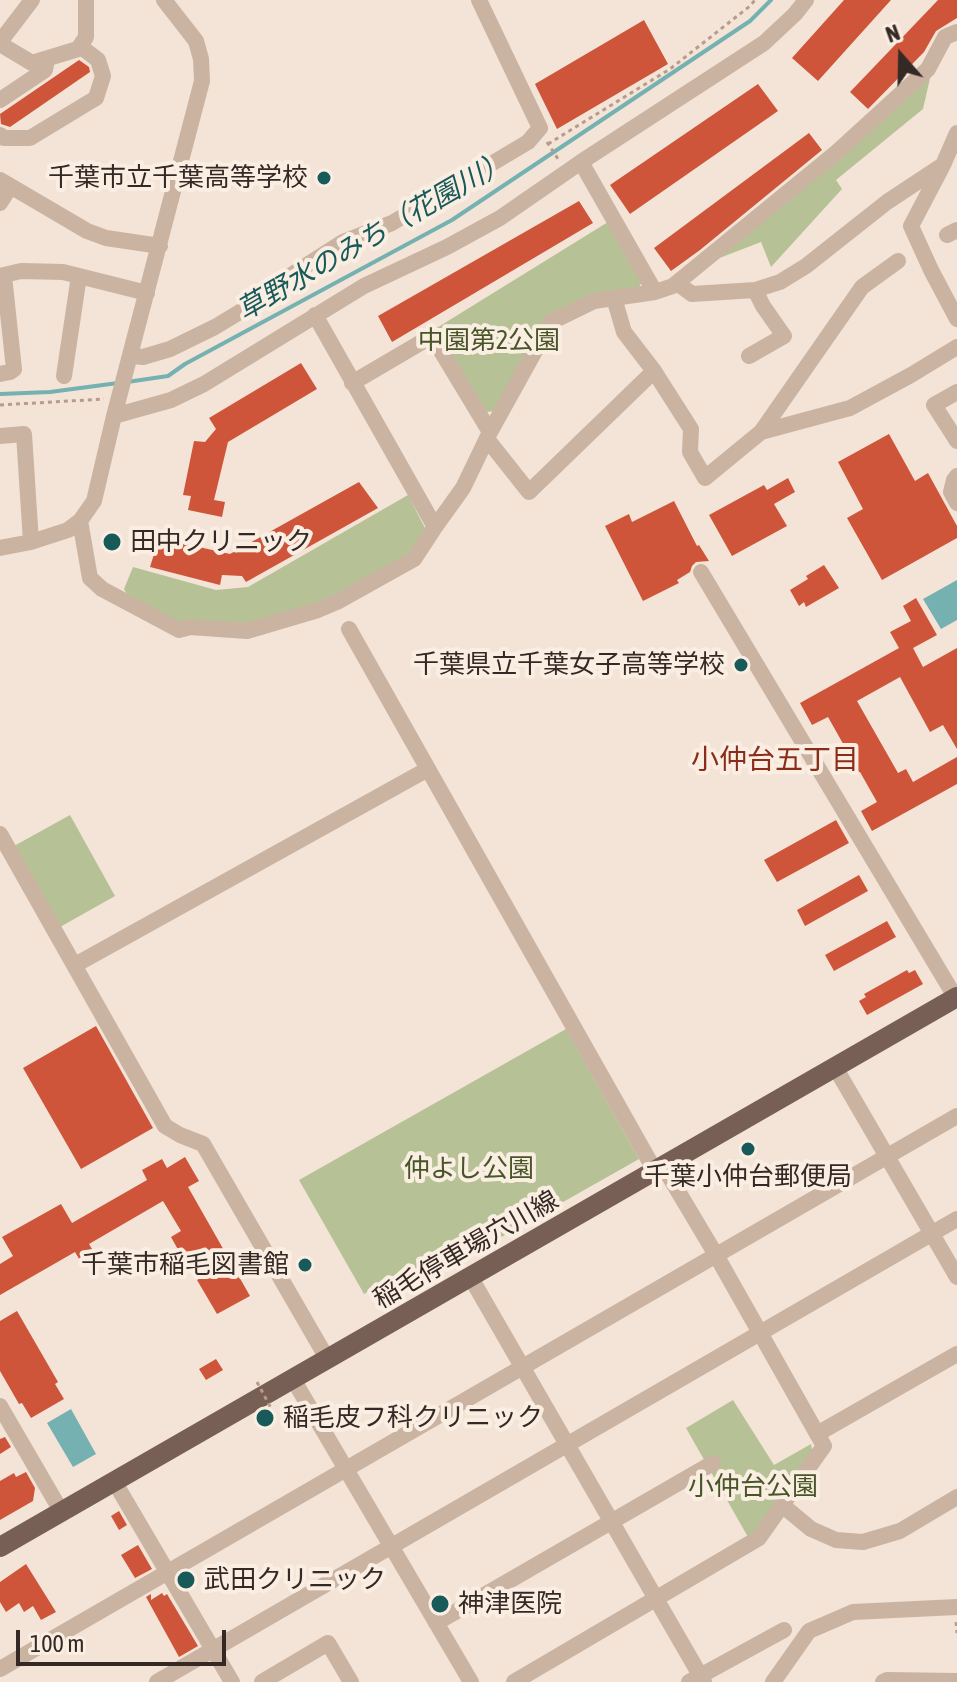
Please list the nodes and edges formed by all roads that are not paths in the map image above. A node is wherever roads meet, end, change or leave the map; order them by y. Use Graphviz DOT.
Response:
graph roads {
  1 [pos="32,0"];
  2 [pos="86,0"];
  3 [pos="164,0"];
  4 [pos="479,0"];
  5 [pos="806,0"];
  6 [pos="957,32"];
  7 [pos="0,43"];
  8 [pos="80,46"];
  9 [pos="47,59"];
  10 [pos="0,100"];
  11 [pos="957,133"];
  12 [pos="0,135"];
  13 [pos="581,162"];
  14 [pos="943,165"];
  15 [pos="5,183"];
  16 [pos="0,203"];
  17 [pos="160,246"];
  18 [pos="898,261"];
  19 [pos="2,276"];
  20 [pos="79,276"];
  21 [pos="677,283"];
  22 [pos="755,290"];
  23 [pos="655,292"];
  24 [pos="147,293"];
  25 [pos="614,298"];
  26 [pos="315,315"];
  27 [pos="957,319"];
  28 [pos="957,347"];
  29 [pos="749,356"];
  30 [pos="130,361"];
  31 [pos="654,371"];
  32 [pos="0,374"];
  33 [pos="64,376"];
  34 [pos="352,383"];
  35 [pos="957,392"];
  36 [pos="114,416"];
  37 [pos="761,432"];
  38 [pos="0,436"];
  39 [pos="488,436"];
  40 [pos="957,441"];
  41 [pos="957,476"];
  42 [pos="957,503"];
  43 [pos="80,521"];
  44 [pos="435,527"];
  45 [pos="31,542"];
  46 [pos="3,549"];
  47 [pos="701,572"];
  48 [pos="349,629"];
  49 [pos="428,769"];
  50 [pos="0,834"];
  51 [pos="75,965"];
  52 [pos="957,999"];
  53 [pos="835,1067"];
  54 [pos="957,1116"];
  55 [pos="887,1156"];
  56 [pos="659,1169"];
  57 [pos="957,1219"];
  58 [pos="932,1233"];
  59 [pos="716,1255"];
  60 [pos="957,1277"];
  61 [pos="471,1278"];
  62 [pos="760,1333"];
  63 [pos="957,1354"];
  64 [pos="328,1360"];
  65 [pos="523,1367"];
  66 [pos="293,1379"];
  67 [pos="3,1417"];
  68 [pos="817,1434"];
  69 [pos="567,1444"];
  70 [pos="713,1463"];
  71 [pos="346,1469"];
  72 [pos="114,1481"];
  73 [pos="957,1497"];
  74 [pos="782,1505"];
  75 [pos="61,1511"];
  76 [pos="612,1521"];
  77 [pos="392,1546"];
  78 [pos="0,1547"];
  79 [pos="167,1573"];
  80 [pos="656,1598"];
  81 [pos="957,1607"];
  82 [pos="436,1623"];
  83 [pos="784,1630"];
  84 [pos="212,1650"];
  85 [pos="0,1671"];
  86 [pos="698,1680"];
  87 [pos="957,1681"];
  88 [pos="5,1682"];
  89 [pos="157,1682"];
  90 [pos="232,1682"];
  91 [pos="262,1682"];
  92 [pos="351,1682"];
  93 [pos="471,1682"];
  94 [pos="514,1682"];
  95 [pos="773,1682"];
  96 [pos="883,1682"];
  1 -- 7 [label="street"];
  2 -- 8 [label="street"];
  3 -- 17 [label="street"];
  4 -- 30 [label="street"];
  5 -- 13 [label="street"];
  6 -- 21 [label="street"];
  7 -- 9 [label="street"];
  8 -- 9 [label="street"];
  8 -- 12 [label="street"];
  9 -- 10 [label="street"];
  11 -- 14 [label="street"];
  13 -- 23 [label="street"];
  13 -- 26 [label="street"];
  14 -- 22 [label="street"];
  14 -- 27 [label="street"];
  15 -- 16 [label="street"];
  15 -- 17 [label="street"];
  17 -- 24 [label="street"];
  18 -- 37 [label="street"];
  19 -- 20 [label="street"];
  19 -- 32 [label="street"];
  20 -- 24 [label="street"];
  20 -- 33 [label="street"];
  21 -- 22 [label="street"];
  21 -- 23 [label="street"];
  22 -- 29 [label="street"];
  23 -- 25 [label="street"];
  24 -- 30 [label="street"];
  25 -- 31 [label="street"];
  25 -- 39 [label="street"];
  26 -- 34 [label="street"];
  26 -- 36 [label="street"];
  28 -- 37 [label="street"];
  30 -- 36 [label="street"];
  31 -- 37 [label="street"];
  31 -- 39 [label="street"];
  34 -- 39 [label="street"];
  34 -- 44 [label="street"];
  35 -- 40 [label="street"];
  36 -- 43 [label="street"];
  38 -- 45 [label="street"];
  39 -- 44 [label="street"];
  41 -- 42 [label="street"];
  43 -- 44 [label="street"];
  43 -- 45 [label="street"];
  45 -- 46 [label="street"];
  47 -- 52 [label="street"];
  48 -- 49 [label="street"];
  49 -- 51 [label="street"];
  49 -- 56 [label="street"];
  50 -- 51 [label="street"];
  51 -- 64 [label="street"];
  52 -- 53 [label="main road, 稲毛停車場穴川線"];
  53 -- 55 [label="street"];
  53 -- 56 [label="main road, 稲毛停車場穴川線"];
  54 -- 55 [label="street"];
  55 -- 58 [label="street"];
  55 -- 59 [label="street"];
  56 -- 59 [label="street"];
  56 -- 61 [label="main road, 稲毛停車場穴川線"];
  57 -- 58 [label="street"];
  58 -- 60 [label="street"];
  58 -- 62 [label="street"];
  59 -- 62 [label="street"];
  59 -- 65 [label="street"];
  61 -- 64 [label="main road, 稲毛停車場穴川線"];
  61 -- 65 [label="street"];
  62 -- 68 [label="street"];
  62 -- 69 [label="street"];
  63 -- 68 [label="street"];
  64 -- 66 [label="main road, 稲毛停車場穴川線"];
  65 -- 69 [label="street"];
  65 -- 71 [label="street"];
  66 -- 71 [label="street"];
  66 -- 72 [label="main road, 稲毛停車場穴川線"];
  67 -- 75 [label="street"];
  68 -- 74 [label="street"];
  69 -- 76 [label="street"];
  69 -- 77 [label="street"];
  70 -- 76 [label="street"];
  71 -- 77 [label="street"];
  71 -- 79 [label="street"];
  72 -- 75 [label="main road, 稲毛停車場穴川線"];
  72 -- 79 [label="street"];
  73 -- 74 [label="street"];
  74 -- 80 [label="street"];
  75 -- 78 [label="main road, 稲毛停車場穴川線"];
  76 -- 80 [label="street"];
  76 -- 82 [label="street"];
  77 -- 82 [label="street"];
  77 -- 84 [label="street"];
  79 -- 84 [label="street"];
  79 -- 85 [label="street"];
  80 -- 86 [label="street"];
  80 -- 94 [label="street"];
  81 -- 95 [label="street"];
  82 -- 93 [label="street"];
  83 -- 86 [label="street"];
  84 -- 89 [label="street"];
  84 -- 90 [label="street"];
  85 -- 88 [label="street"];
  87 -- 96 [label="street"];
  91 -- 92 [label="street"];
}
